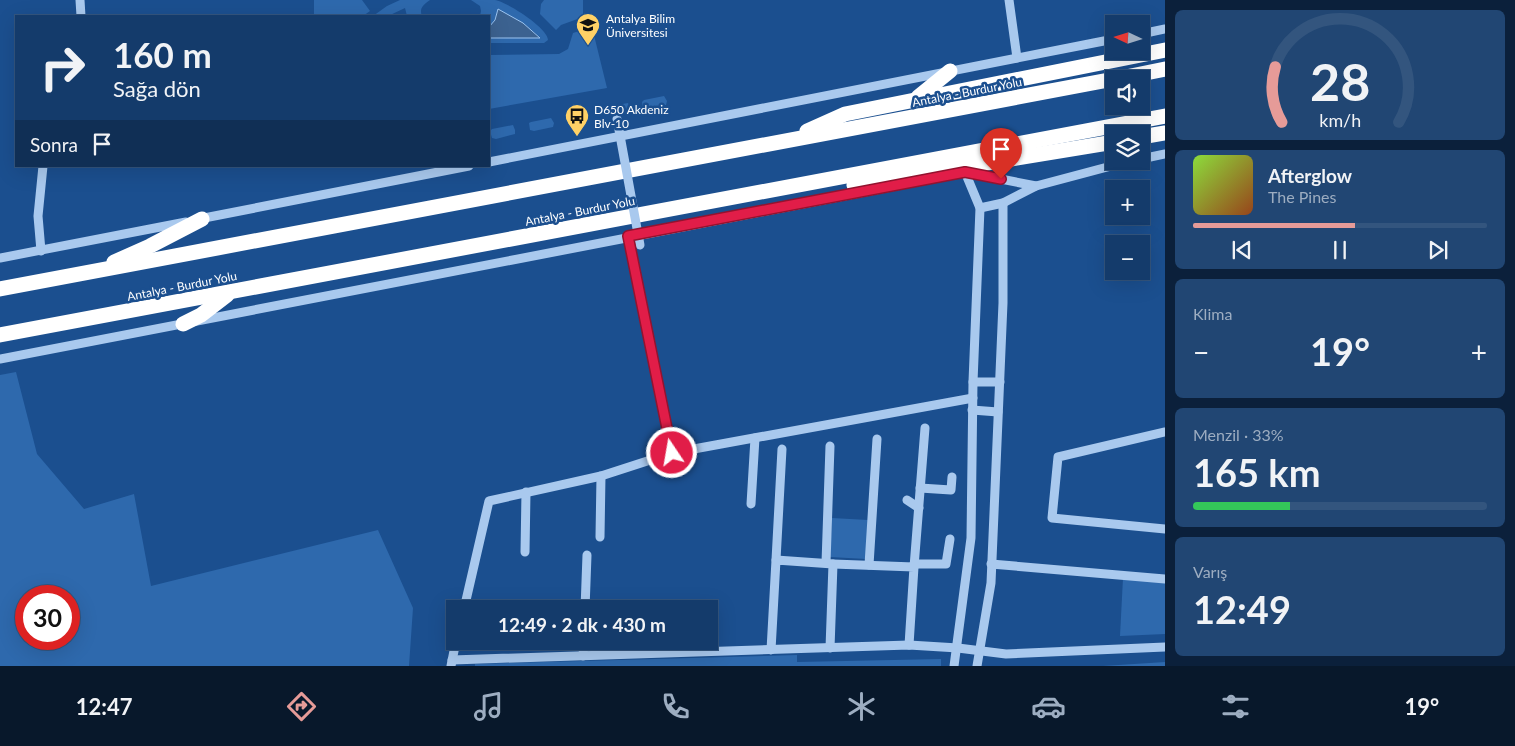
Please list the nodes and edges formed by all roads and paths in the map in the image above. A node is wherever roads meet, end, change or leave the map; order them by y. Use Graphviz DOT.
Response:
graph roads {
  1 [pos="80,0"];
  2 [pos="1009,0"];
  3 [pos="81,15"];
  4 [pos="1165,29"];
  5 [pos="1150,32"];
  6 [pos="1105,41"];
  7 [pos="1165,50"];
  8 [pos="1018,58"];
  9 [pos="1165,69"];
  10 [pos="950,72"];
  11 [pos="1150,72"];
  12 [pos="1105,81"];
  13 [pos="915,100"];
  14 [pos="1165,116"];
  15 [pos="617,119"];
  16 [pos="1165,133"];
  17 [pos="1150,136"];
  18 [pos="786,141"];
  19 [pos="1105,143"];
  20 [pos="1165,154"];
  21 [pos="1150,157"];
  22 [pos="490,162"];
  23 [pos="43,167"];
  24 [pos="464,167"];
  25 [pos="1105,168"];
  26 [pos="965,172"];
  27 [pos="1036,186"];
  28 [pos="1003,203"];
  29 [pos="980,208"];
  30 [pos="670,209"];
  31 [pos="202,219"];
  32 [pos="628,236"];
  33 [pos="640,245"];
  34 [pos="40,250"];
  35 [pos="0,258"];
  36 [pos="88,273"];
  37 [pos="0,289"];
  38 [pos="231,292"];
  39 [pos="183,324"];
  40 [pos="0,336"];
  41 [pos="0,359"];
  42 [pos="973,382"];
  43 [pos="1000,382"];
  44 [pos="972,398"];
  45 [pos="972,410"];
  46 [pos="998,412"];
  47 [pos="925,428"];
  48 [pos="1165,432"];
  49 [pos="755,438"];
  50 [pos="877,439"];
  51 [pos="830,446"];
  52 [pos="782,449"];
  53 [pos="672,453"];
  54 [pos="601,476"];
  55 [pos="952,477"];
  56 [pos="920,488"];
  57 [pos="526,492"];
  58 [pos="907,500"];
  59 [pos="751,504"];
  60 [pos="919,508"];
  61 [pos="1165,529"];
  62 [pos="600,537"];
  63 [pos="950,539"];
  64 [pos="525,552"];
  65 [pos="587,555"];
  66 [pos="776,560"];
  67 [pos="829,563"];
  68 [pos="992,564"];
  69 [pos="869,565"];
  70 [pos="914,565"];
  71 [pos="1165,579"];
  72 [pos="466,600"];
  73 [pos="585,600"];
  74 [pos="909,645"];
  75 [pos="1165,647"];
  76 [pos="830,648"];
  77 [pos="958,648"];
  78 [pos="454,650"];
  79 [pos="583,650"];
  80 [pos="771,650"];
  81 [pos="979,650"];
  82 [pos="583,656"];
  83 [pos="451,663"];
  84 [pos="954,666"];
  85 [pos="976,666"];
  1 -- 3 [label="street"];
  2 -- 8 [label="street"];
  4 -- 5 [label="street"];
  6 -- 8 [label="street"];
  7 -- 13 [label="highway"];
  8 -- 10 [label="street"];
  9 -- 11 [label="highway, Antalya - Burdur Yolu"];
  10 -- 13 [label="highway"];
  10 -- 22 [label="street"];
  12 -- 18 [label="highway, Antalya - Burdur Yolu"];
  13 -- 18 [label="highway"];
  14 -- 30 [label="highway, Antalya - Burdur Yolu"];
  15 -- 33 [label="street, bridge"];
  16 -- 17 [label="highway"];
  18 -- 36 [label="highway, Antalya - Burdur Yolu"];
  19 -- 30 [label="highway"];
  20 -- 21 [label="street"];
  23 -- 34 [label="street"];
  24 -- 31 [label="street"];
  25 -- 27 [label="street"];
  26 -- 27 [label="street"];
  26 -- 29 [label="street"];
  26 -- 32 [label="street"];
  27 -- 28 [label="street"];
  28 -- 29 [label="street"];
  28 -- 43 [label="street"];
  29 -- 42 [label="street"];
  30 -- 38 [label="highway, Antalya - Burdur Yolu"];
  31 -- 34 [label="street"];
  31 -- 36 [label="highway"];
  32 -- 39 [label="street"];
  32 -- 53 [label="street"];
  34 -- 35 [label="street"];
  36 -- 37 [label="highway, Antalya - Burdur Yolu"];
  38 -- 39 [label="highway"];
  38 -- 40 [label="highway, Antalya - Burdur Yolu"];
  39 -- 41 [label="street"];
  42 -- 43 [label="street"];
  42 -- 44 [label="street"];
  43 -- 46 [label="street"];
  44 -- 45 [label="street"];
  44 -- 49 [label="street"];
  45 -- 46 [label="street"];
  45 -- 77 [label="street"];
  46 -- 68 [label="street"];
  47 -- 56 [label="street"];
  48 -- 61 [label="street"];
  49 -- 53 [label="street"];
  49 -- 59 [label="street"];
  50 -- 69 [label="street"];
  51 -- 67 [label="street"];
  52 -- 66 [label="street"];
  53 -- 54 [label="street"];
  54 -- 57 [label="street"];
  54 -- 62 [label="street"];
  55 -- 56 [label="street"];
  56 -- 60 [label="street"];
  57 -- 64 [label="street"];
  57 -- 72 [label="street"];
  58 -- 60 [label="street"];
  60 -- 70 [label="street"];
  63 -- 70 [label="street"];
  65 -- 73 [label="street"];
  66 -- 67 [label="street"];
  66 -- 80 [label="street"];
  67 -- 69 [label="street"];
  67 -- 76 [label="street"];
  68 -- 71 [label="street"];
  68 -- 81 [label="street"];
  69 -- 70 [label="street"];
  70 -- 74 [label="street"];
  74 -- 76 [label="street"];
  74 -- 77 [label="street"];
  75 -- 81 [label="street"];
  76 -- 80 [label="street"];
  77 -- 81 [label="street"];
  77 -- 84 [label="street"];
  78 -- 83 [label="street"];
  79 -- 82 [label="street"];
  80 -- 82 [label="street"];
  81 -- 85 [label="street"];
  82 -- 83 [label="street"];
}
